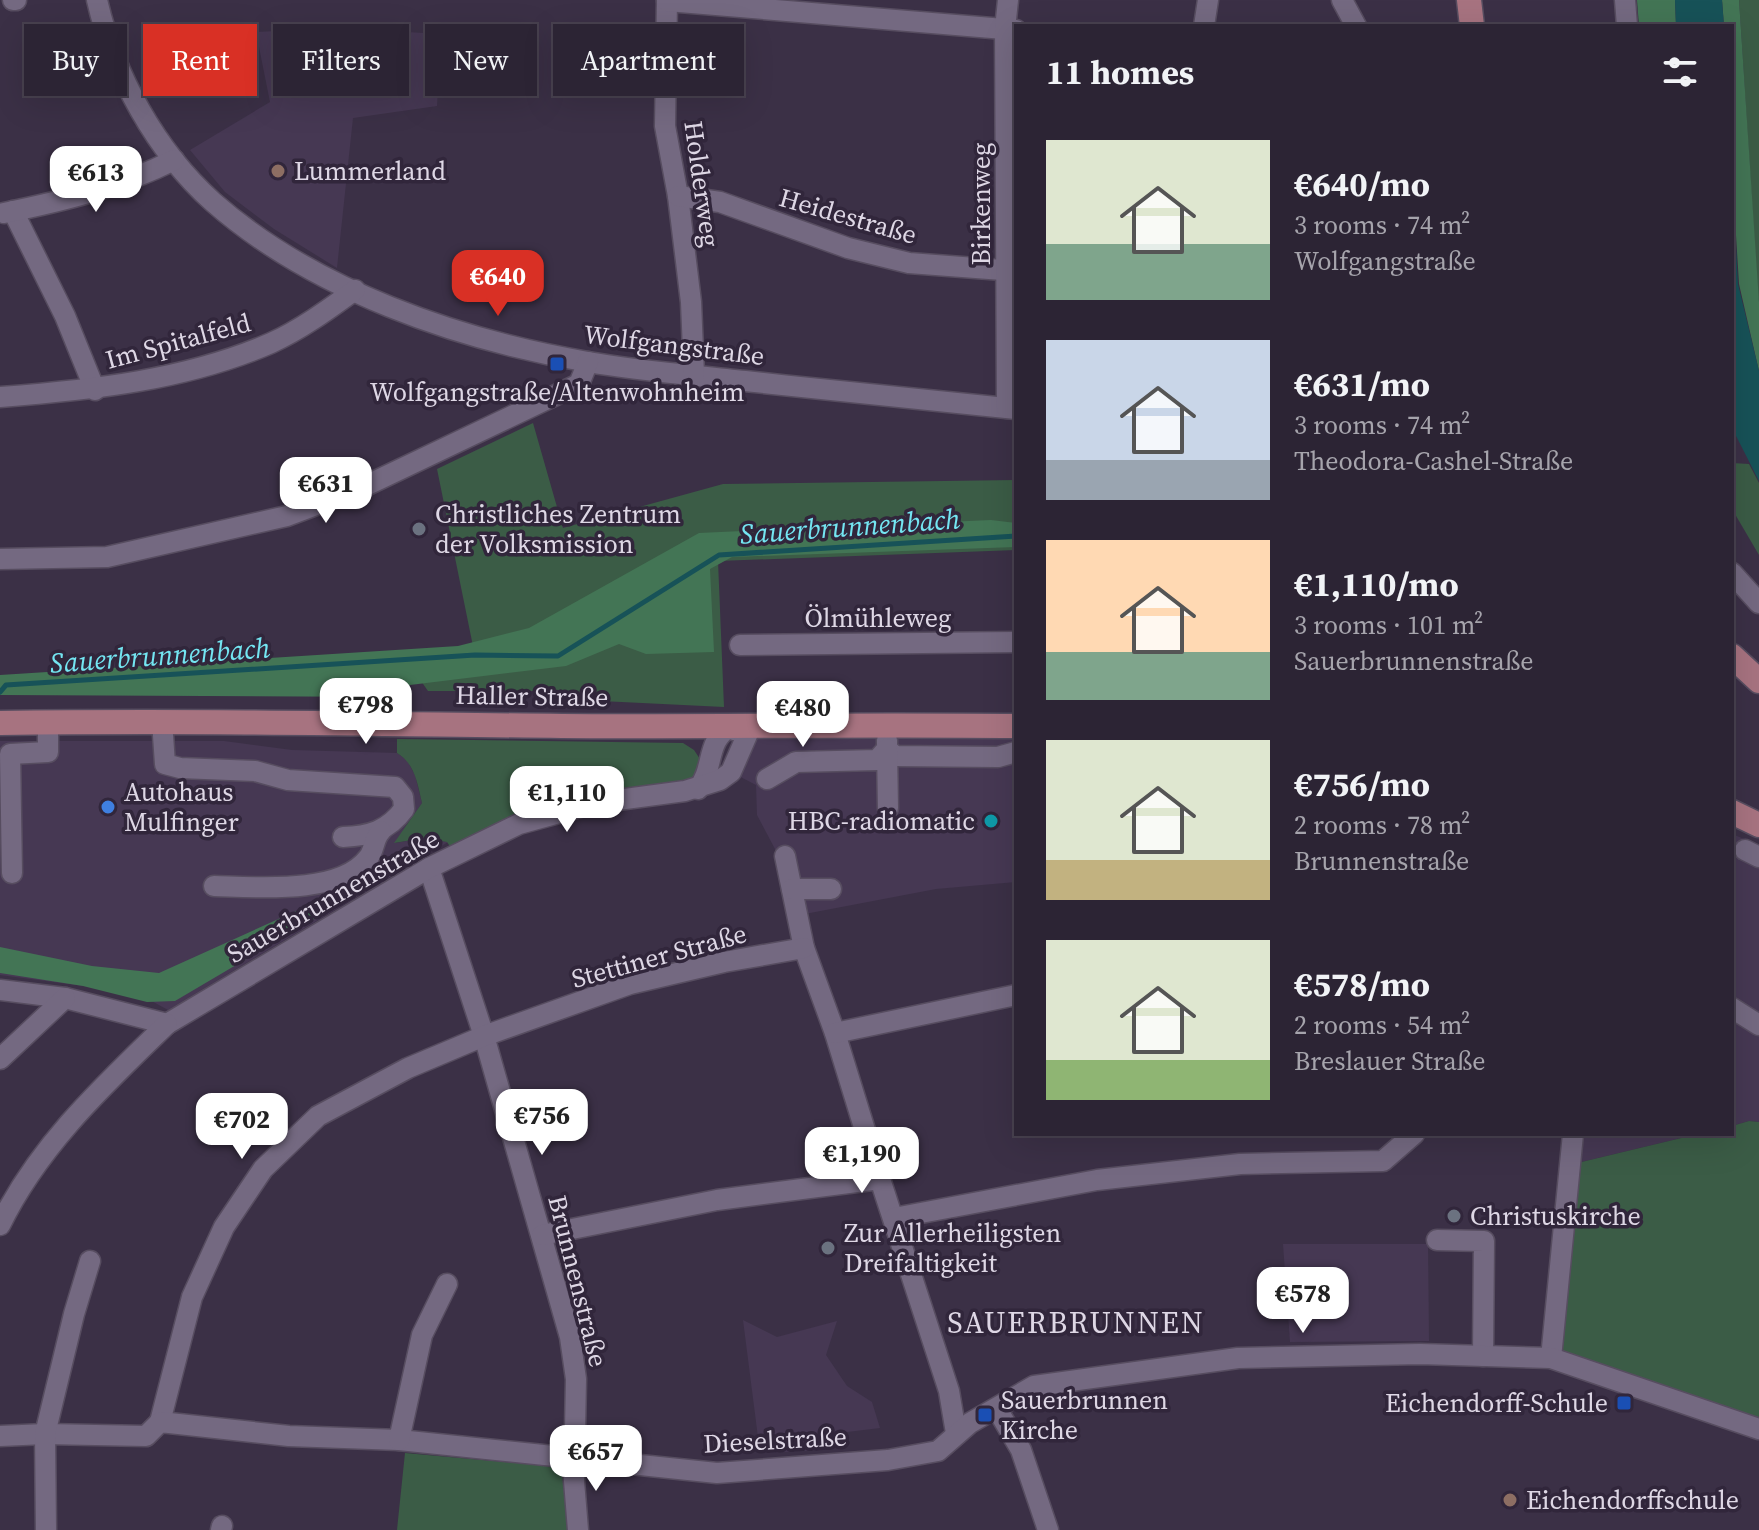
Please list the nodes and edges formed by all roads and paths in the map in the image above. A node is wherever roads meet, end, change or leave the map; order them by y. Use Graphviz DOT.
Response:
graph roads {
  1 [pos="97,0"];
  2 [pos="1008,0"];
  3 [pos="1208,0"];
  4 [pos="1342,0"];
  5 [pos="1469,0"];
  6 [pos="1625,0"];
  7 [pos="667,1"];
  8 [pos="1204,24"];
  9 [pos="1355,24"];
  10 [pos="1472,24"];
  11 [pos="1627,24"];
  12 [pos="1011,30"];
  13 [pos="174,160"];
  14 [pos="678,196"];
  15 [pos="7,212"];
  16 [pos="1012,272"];
  17 [pos="355,290"];
  18 [pos="588,362"];
  19 [pos="694,375"];
  20 [pos="95,390"];
  21 [pos="0,397"];
  22 [pos="1011,408"];
  23 [pos="0,559"];
  24 [pos="1734,575"];
  25 [pos="1759,603"];
  26 [pos="1014,642"];
  27 [pos="740,645"];
  28 [pos="1734,658"];
  29 [pos="1759,681"];
  30 [pos="162,721"];
  31 [pos="48,722"];
  32 [pos="0,723"];
  33 [pos="886,724"];
  34 [pos="684,726"];
  35 [pos="741,726"];
  36 [pos="1014,726"];
  37 [pos="887,749"];
  38 [pos="1014,753"];
  39 [pos="709,762"];
  40 [pos="767,779"];
  41 [pos="698,789"];
  42 [pos="888,808"];
  43 [pos="1734,813"];
  44 [pos="1759,825"];
  45 [pos="381,831"];
  46 [pos="343,837"];
  47 [pos="785,856"];
  48 [pos="429,868"];
  49 [pos="12,873"];
  50 [pos="214,886"];
  51 [pos="792,889"];
  52 [pos="831,889"];
  53 [pos="804,948"];
  54 [pos="0,990"];
  55 [pos="1014,995"];
  56 [pos="65,998"];
  57 [pos="1734,1009"];
  58 [pos="167,1024"];
  59 [pos="1759,1025"];
  60 [pos="835,1033"];
  61 [pos="484,1036"];
  62 [pos="0,1059"];
  63 [pos="1412,1136"];
  64 [pos="1573,1136"];
  65 [pos="880,1179"];
  66 [pos="894,1218"];
  67 [pos="0,1225"];
  68 [pos="542,1235"];
  69 [pos="1437,1240"];
  70 [pos="90,1261"];
  71 [pos="447,1284"];
  72 [pos="1483,1356"];
  73 [pos="1551,1358"];
  74 [pos="997,1409"];
  75 [pos="160,1422"];
  76 [pos="1759,1429"];
  77 [pos="956,1433"];
  78 [pos="45,1434"];
  79 [pos="0,1436"];
  80 [pos="399,1440"];
  81 [pos="575,1459"];
  82 [pos="46,1530"];
  83 [pos="578,1530"];
  84 [pos="1048,1530"];
  1 -- 13 [label="street, Wolfgangstraße"];
  2 -- 12 [label="street, Birkenweg"];
  3 -- 8 [label="street"];
  4 -- 9 [label="street"];
  5 -- 10 [label="main road"];
  6 -- 11 [label="street"];
  7 -- 12 [label="street"];
  7 -- 14 [label="street, Holderweg"];
  12 -- 16 [label="street, Birkenweg"];
  13 -- 15 [label="street"];
  13 -- 17 [label="street, Wolfgangstraße"];
  14 -- 16 [label="street, Heidestraße"];
  14 -- 19 [label="street, Holderweg"];
  15 -- 20 [label="street"];
  16 -- 22 [label="street, Birkenweg"];
  17 -- 18 [label="street, Wolfgangstraße"];
  17 -- 20 [label="street, Im Spitalfeld"];
  18 -- 19 [label="street, Wolfgangstraße"];
  18 -- 23 [label="street"];
  19 -- 22 [label="street, Wolfgangstraße"];
  20 -- 21 [label="street, Im Spitalfeld"];
  24 -- 25 [label="street"];
  26 -- 27 [label="street, Ölmühleweg"];
  28 -- 29 [label="main road"];
  30 -- 31 [label="main road, Haller Straße"];
  30 -- 34 [label="main road, Haller Straße"];
  30 -- 45 [label="street"];
  31 -- 32 [label="main road, Haller Straße"];
  31 -- 49 [label="street"];
  33 -- 35 [label="main road, Haller Straße"];
  33 -- 36 [label="main road, Haller Straße"];
  33 -- 37 [label="street"];
  34 -- 35 [label="main road, Haller Straße"];
  34 -- 39 [label="street"];
  35 -- 39 [label="street"];
  35 -- 41 [label="street, Sauerbrunnenstraße"];
  37 -- 38 [label="street"];
  37 -- 40 [label="street"];
  37 -- 42 [label="street"];
  39 -- 41 [label="street"];
  41 -- 48 [label="street, Sauerbrunnenstraße"];
  43 -- 44 [label="main road"];
  45 -- 46 [label="street"];
  45 -- 50 [label="street"];
  47 -- 51 [label="street"];
  48 -- 58 [label="street, Sauerbrunnenstraße"];
  48 -- 61 [label="street, Brunnenstraße"];
  51 -- 52 [label="street"];
  51 -- 53 [label="street"];
  53 -- 60 [label="street"];
  53 -- 61 [label="street, Stettiner Straße"];
  54 -- 56 [label="street"];
  55 -- 60 [label="street"];
  56 -- 58 [label="street"];
  56 -- 62 [label="street"];
  57 -- 59 [label="street"];
  58 -- 67 [label="street, Sauerbrunnenstraße"];
  60 -- 65 [label="street"];
  61 -- 68 [label="street, Brunnenstraße"];
  61 -- 75 [label="street, Stettiner Straße"];
  63 -- 66 [label="street"];
  64 -- 73 [label="street"];
  65 -- 66 [label="street"];
  65 -- 68 [label="street"];
  66 -- 77 [label="street"];
  68 -- 81 [label="street, Brunnenstraße"];
  69 -- 72 [label="street"];
  70 -- 78 [label="street"];
  71 -- 80 [label="street"];
  72 -- 73 [label="street, Dieselstraße"];
  72 -- 74 [label="street, Dieselstraße"];
  73 -- 76 [label="street, Dieselstraße"];
  74 -- 77 [label="street, Dieselstraße"];
  74 -- 84 [label="street"];
  75 -- 78 [label="street, Dieselstraße"];
  75 -- 80 [label="street, Dieselstraße"];
  77 -- 81 [label="street, Dieselstraße"];
  78 -- 79 [label="street, Dieselstraße"];
  78 -- 82 [label="street"];
  80 -- 81 [label="street, Dieselstraße"];
  81 -- 83 [label="street, Brunnenstraße"];
}
